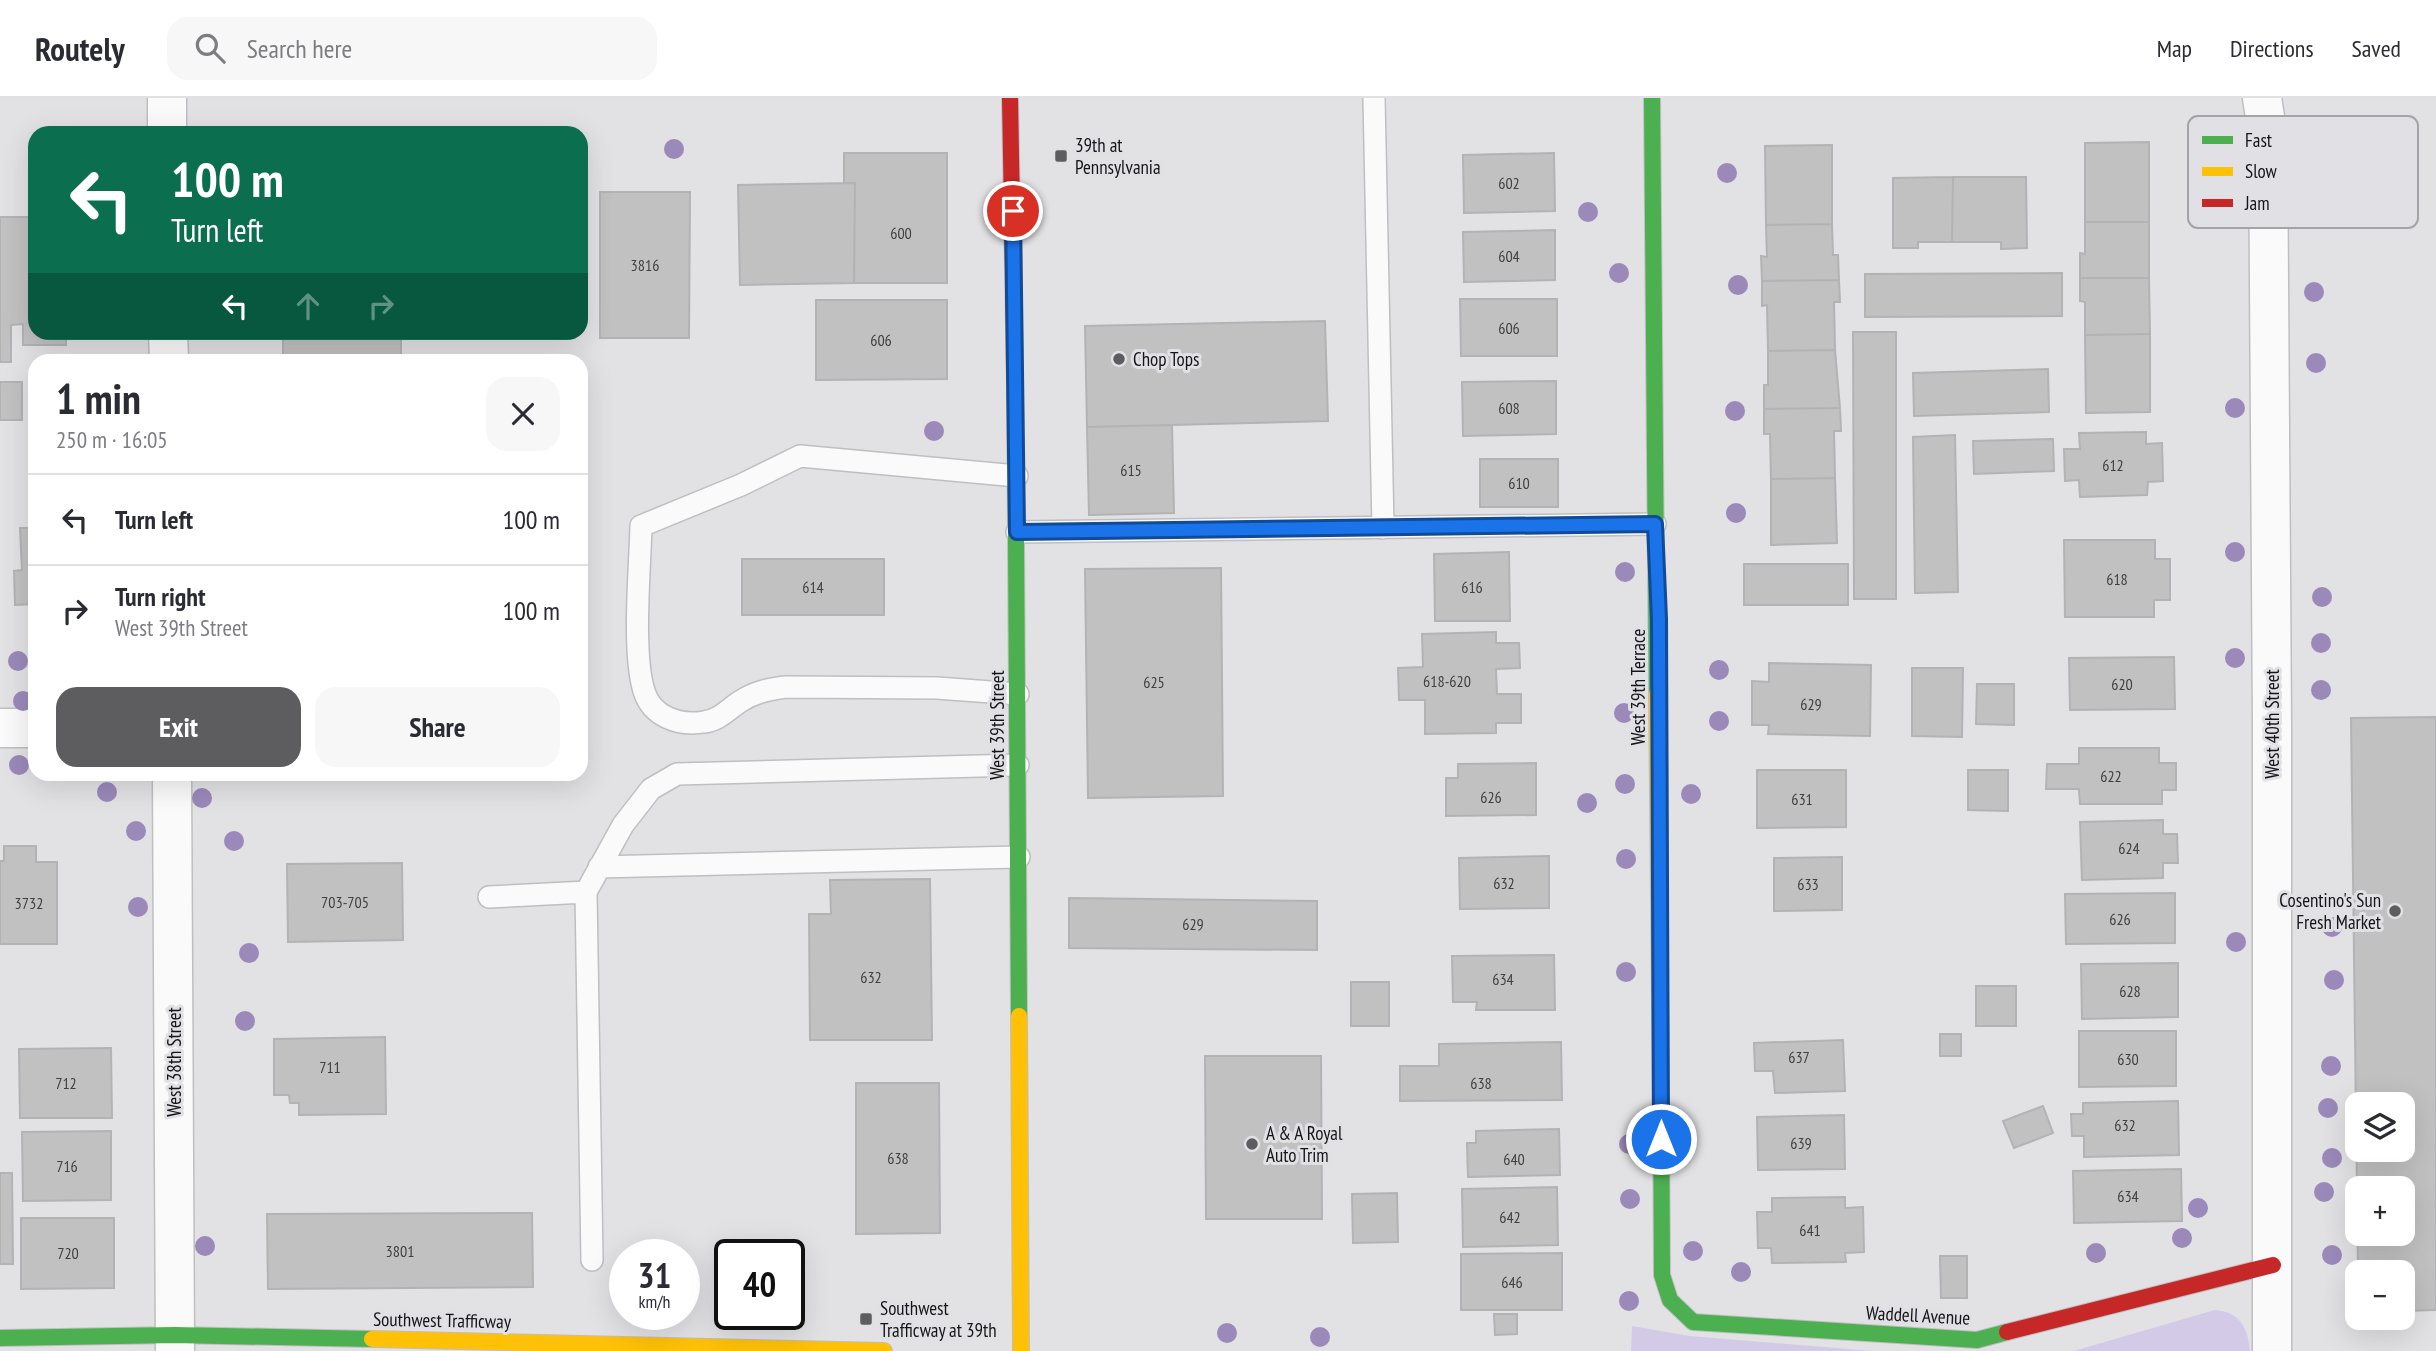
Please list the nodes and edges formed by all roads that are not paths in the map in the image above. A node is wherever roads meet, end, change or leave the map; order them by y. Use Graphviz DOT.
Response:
graph roads {
  1 [pos="167,98"];
  2 [pos="1010,98"];
  3 [pos="1374,98"];
  4 [pos="1652,98"];
  5 [pos="2262,98"];
  6 [pos="2264,116"];
  7 [pos="167,126"];
  8 [pos="2268,228"];
  9 [pos="1017,477"];
  10 [pos="1655,524"];
  11 [pos="1383,528"];
  12 [pos="1017,532"];
  13 [pos="1018,694"];
  14 [pos="0,728"];
  15 [pos="28,728"];
  16 [pos="1018,765"];
  17 [pos="172,781"];
  18 [pos="1019,857"];
  19 [pos="599,867"];
  20 [pos="586,892"];
  21 [pos="489,897"];
  22 [pos="592,1260"];
  23 [pos="2273,1265"];
  24 [pos="1662,1275"];
  25 [pos="0,1338"];
  26 [pos="175,1343"];
  27 [pos="884,1351"];
  28 [pos="1021,1351"];
  29 [pos="2273,1351"];
  1 -- 7 [label="street"];
  2 -- 9 [label="main road, West 39th Street"];
  3 -- 11 [label="lane"];
  4 -- 10 [label="main road, West 39th Terrace"];
  5 -- 6 [label="street, West 40th Street"];
  8 -- 23 [label="street, West 40th Street"];
  9 -- 12 [label="main road, West 39th Street"];
  9 -- 13 [label="lane"];
  10 -- 11 [label="lane"];
  10 -- 24 [label="main road, West 39th Terrace"];
  11 -- 12 [label="lane"];
  12 -- 13 [label="main road, West 39th Street"];
  13 -- 16 [label="main road, West 39th Street"];
  14 -- 15 [label="street"];
  16 -- 18 [label="main road, West 39th Street"];
  16 -- 19 [label="lane"];
  17 -- 26 [label="street, West 38th Street"];
  18 -- 19 [label="lane"];
  18 -- 28 [label="main road, West 39th Street"];
  19 -- 20 [label="lane"];
  20 -- 21 [label="lane"];
  20 -- 22 [label="lane"];
  23 -- 24 [label="main road, Waddell Avenue"];
  23 -- 29 [label="street, West 40th Street"];
  25 -- 26 [label="main road, Southwest Trafficway"];
  26 -- 27 [label="main road, Southwest Trafficway"];
}
